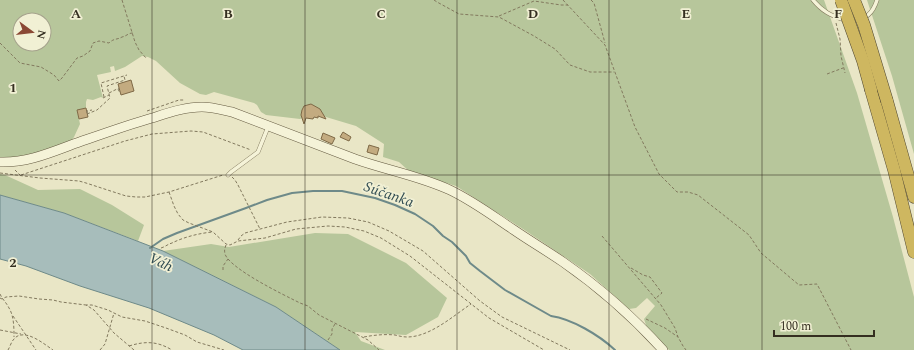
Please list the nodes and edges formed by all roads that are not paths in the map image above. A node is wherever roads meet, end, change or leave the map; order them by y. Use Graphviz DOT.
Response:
graph roads {
  1 [pos="813,0"];
  2 [pos="841,0"];
  3 [pos="854,0"];
  4 [pos="877,0"];
  5 [pos="268,126"];
  6 [pos="0,162"];
  7 [pos="228,175"];
  8 [pos="914,197"];
  9 [pos="914,252"];
  10 [pos="663,350"];
  1 -- 4 [label="lane"];
  2 -- 9 [label="highway, bridge"];
  3 -- 8 [label="highway, bridge"];
  5 -- 6 [label="main road"];
  5 -- 7 [label="lane"];
  5 -- 10 [label="main road"];
}
